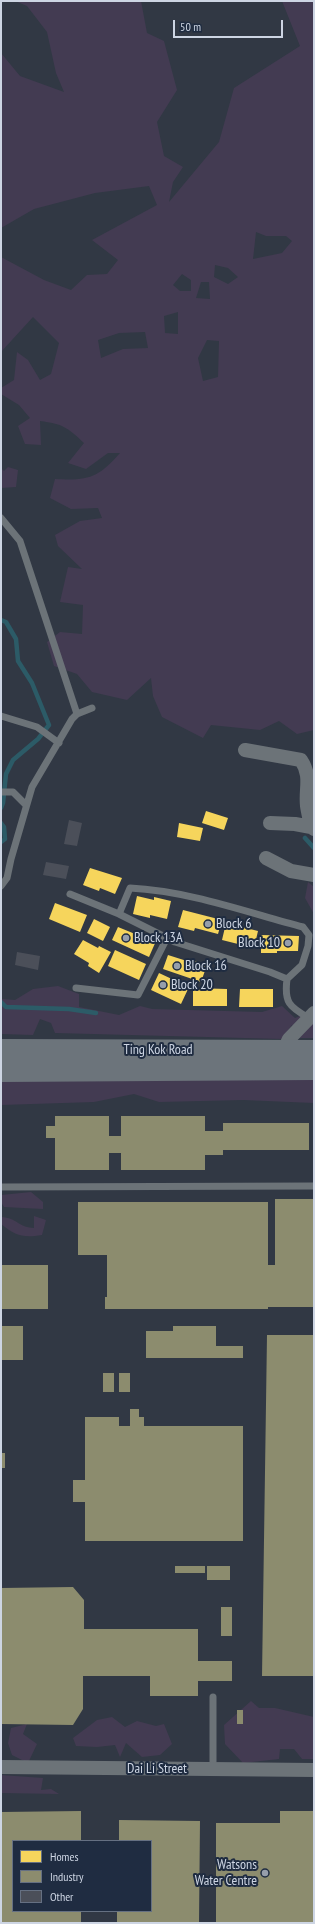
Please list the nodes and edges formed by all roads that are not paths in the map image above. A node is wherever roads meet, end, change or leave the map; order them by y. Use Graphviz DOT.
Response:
graph roads {
  1 [pos="1,518"];
  2 [pos="92,708"];
  3 [pos="77,714"];
  4 [pos="1,716"];
  5 [pos="59,743"];
  6 [pos="245,750"];
  7 [pos="4,792"];
  8 [pos="26,805"];
  9 [pos="270,823"];
  10 [pos="313,828"];
  11 [pos="266,858"];
  12 [pos="314,875"];
  13 [pos="1,886"];
  14 [pos="70,894"];
  15 [pos="119,914"];
  16 [pos="167,938"];
  17 [pos="287,979"];
  18 [pos="76,988"];
  19 [pos="311,1016"];
  20 [pos="1,1050"];
  21 [pos="284,1050"];
  22 [pos="314,1051"];
  23 [pos="314,1070"];
  24 [pos="1,1071"];
  25 [pos="314,1186"];
  26 [pos="1,1188"];
  27 [pos="213,1697"];
  28 [pos="1,1767"];
  29 [pos="213,1769"];
  30 [pos="314,1770"];
  1 -- 3 [label="lane"];
  2 -- 3 [label="lane"];
  3 -- 5 [label="lane"];
  4 -- 5 [label="lane"];
  5 -- 8 [label="lane"];
  6 -- 10 [label="street"];
  7 -- 8 [label="lane"];
  8 -- 13 [label="lane"];
  9 -- 10 [label="street"];
  11 -- 12 [label="street"];
  14 -- 15 [label="lane"];
  15 -- 16 [label="lane"];
  15 -- 17 [label="lane"];
  16 -- 17 [label="lane"];
  16 -- 18 [label="lane"];
  17 -- 19 [label="lane"];
  19 -- 21 [label="street"];
  20 -- 21 [label="main road, Ting Kok Road"];
  21 -- 22 [label="main road, Ting Kok Road"];
  23 -- 24 [label="main road, Ting Kok Road"];
  25 -- 26 [label="lane"];
  27 -- 29 [label="lane"];
  28 -- 29 [label="street, Dai Li Street"];
  29 -- 30 [label="street, Dai Li Street"];
}
